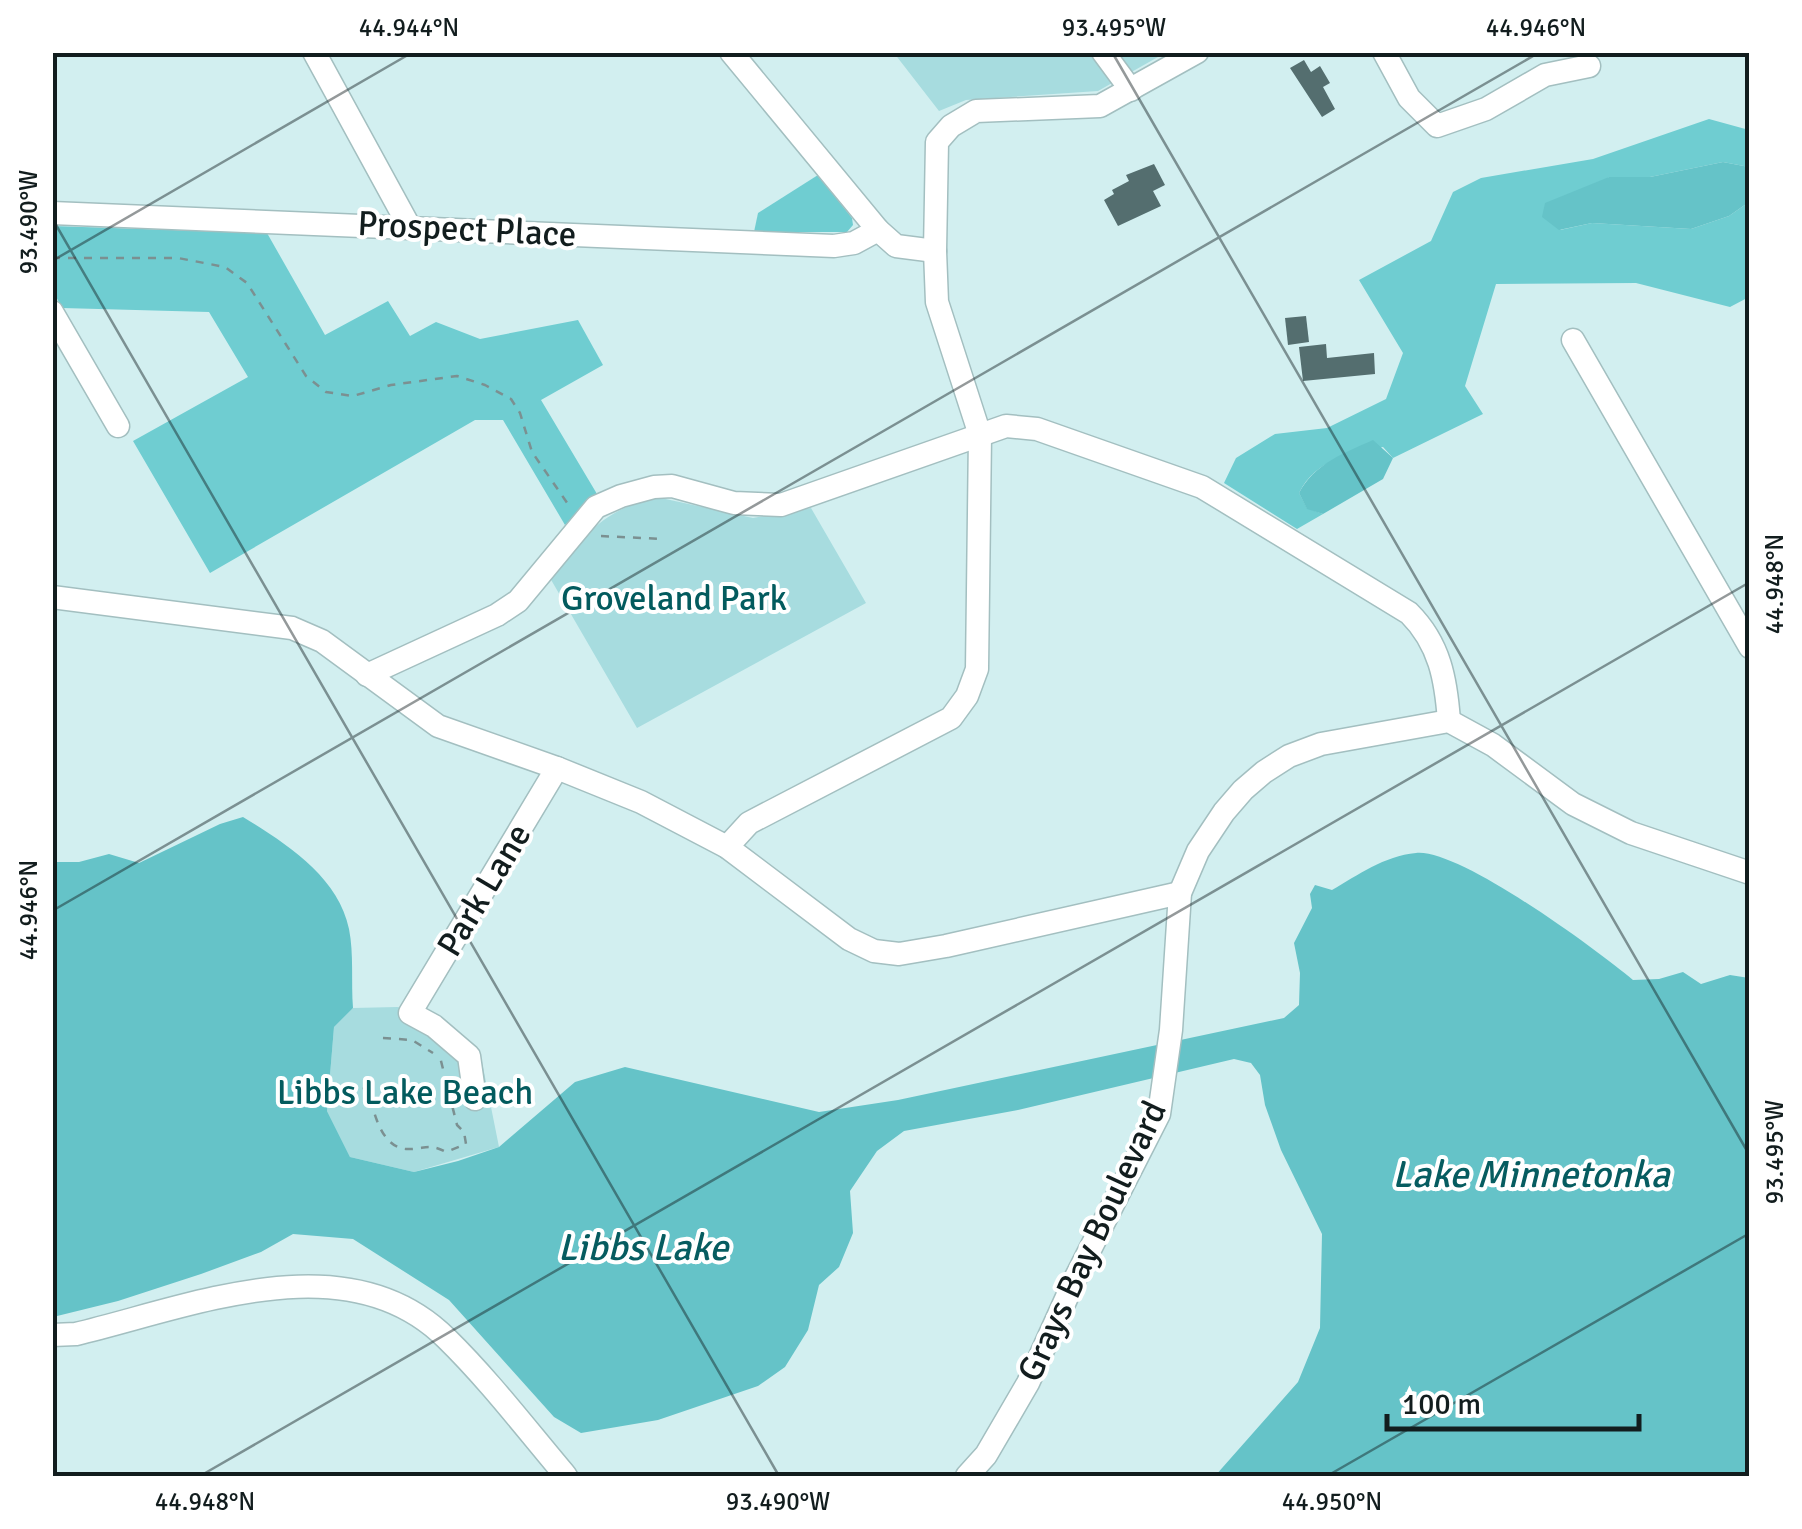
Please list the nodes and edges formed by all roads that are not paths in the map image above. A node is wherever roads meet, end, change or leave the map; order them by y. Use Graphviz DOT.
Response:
graph roads {
  1 [pos="314,52"];
  2 [pos="730,52"];
  3 [pos="1103,52"];
  4 [pos="1198,52"];
  5 [pos="1390,54"];
  6 [pos="1589,66"];
  7 [pos="1131,90"];
  8 [pos="52,213"];
  9 [pos="408,226"];
  10 [pos="878,230"];
  11 [pos="935,250"];
  12 [pos="52,312"];
  13 [pos="1573,340"];
  14 [pos="118,426"];
  15 [pos="980,434"];
  16 [pos="52,597"];
  17 [pos="1750,647"];
  18 [pos="367,675"];
  19 [pos="1449,721"];
  20 [pos="557,768"];
  21 [pos="727,847"];
  22 [pos="1750,873"];
  23 [pos="1180,894"];
  24 [pos="475,1098"];
  25 [pos="52,1335"];
  26 [pos="566,1476"];
  27 [pos="967,1476"];
  1 -- 9 [label="street"];
  2 -- 10 [label="street"];
  3 -- 7 [label="street"];
  4 -- 7 [label="street"];
  5 -- 6 [label="street"];
  7 -- 11 [label="street"];
  8 -- 9 [label="street, Prospect Place"];
  9 -- 10 [label="street, Prospect Place"];
  10 -- 11 [label="street"];
  11 -- 15 [label="street"];
  12 -- 14 [label="street"];
  13 -- 17 [label="street"];
  15 -- 18 [label="street"];
  15 -- 19 [label="street"];
  15 -- 21 [label="street"];
  16 -- 18 [label="street"];
  18 -- 20 [label="street"];
  19 -- 22 [label="street"];
  19 -- 23 [label="street, Grays Bay Boulevard"];
  20 -- 21 [label="street"];
  20 -- 24 [label="street, Park Lane"];
  21 -- 23 [label="street"];
  23 -- 27 [label="street, Grays Bay Boulevard"];
  25 -- 26 [label="street"];
}
